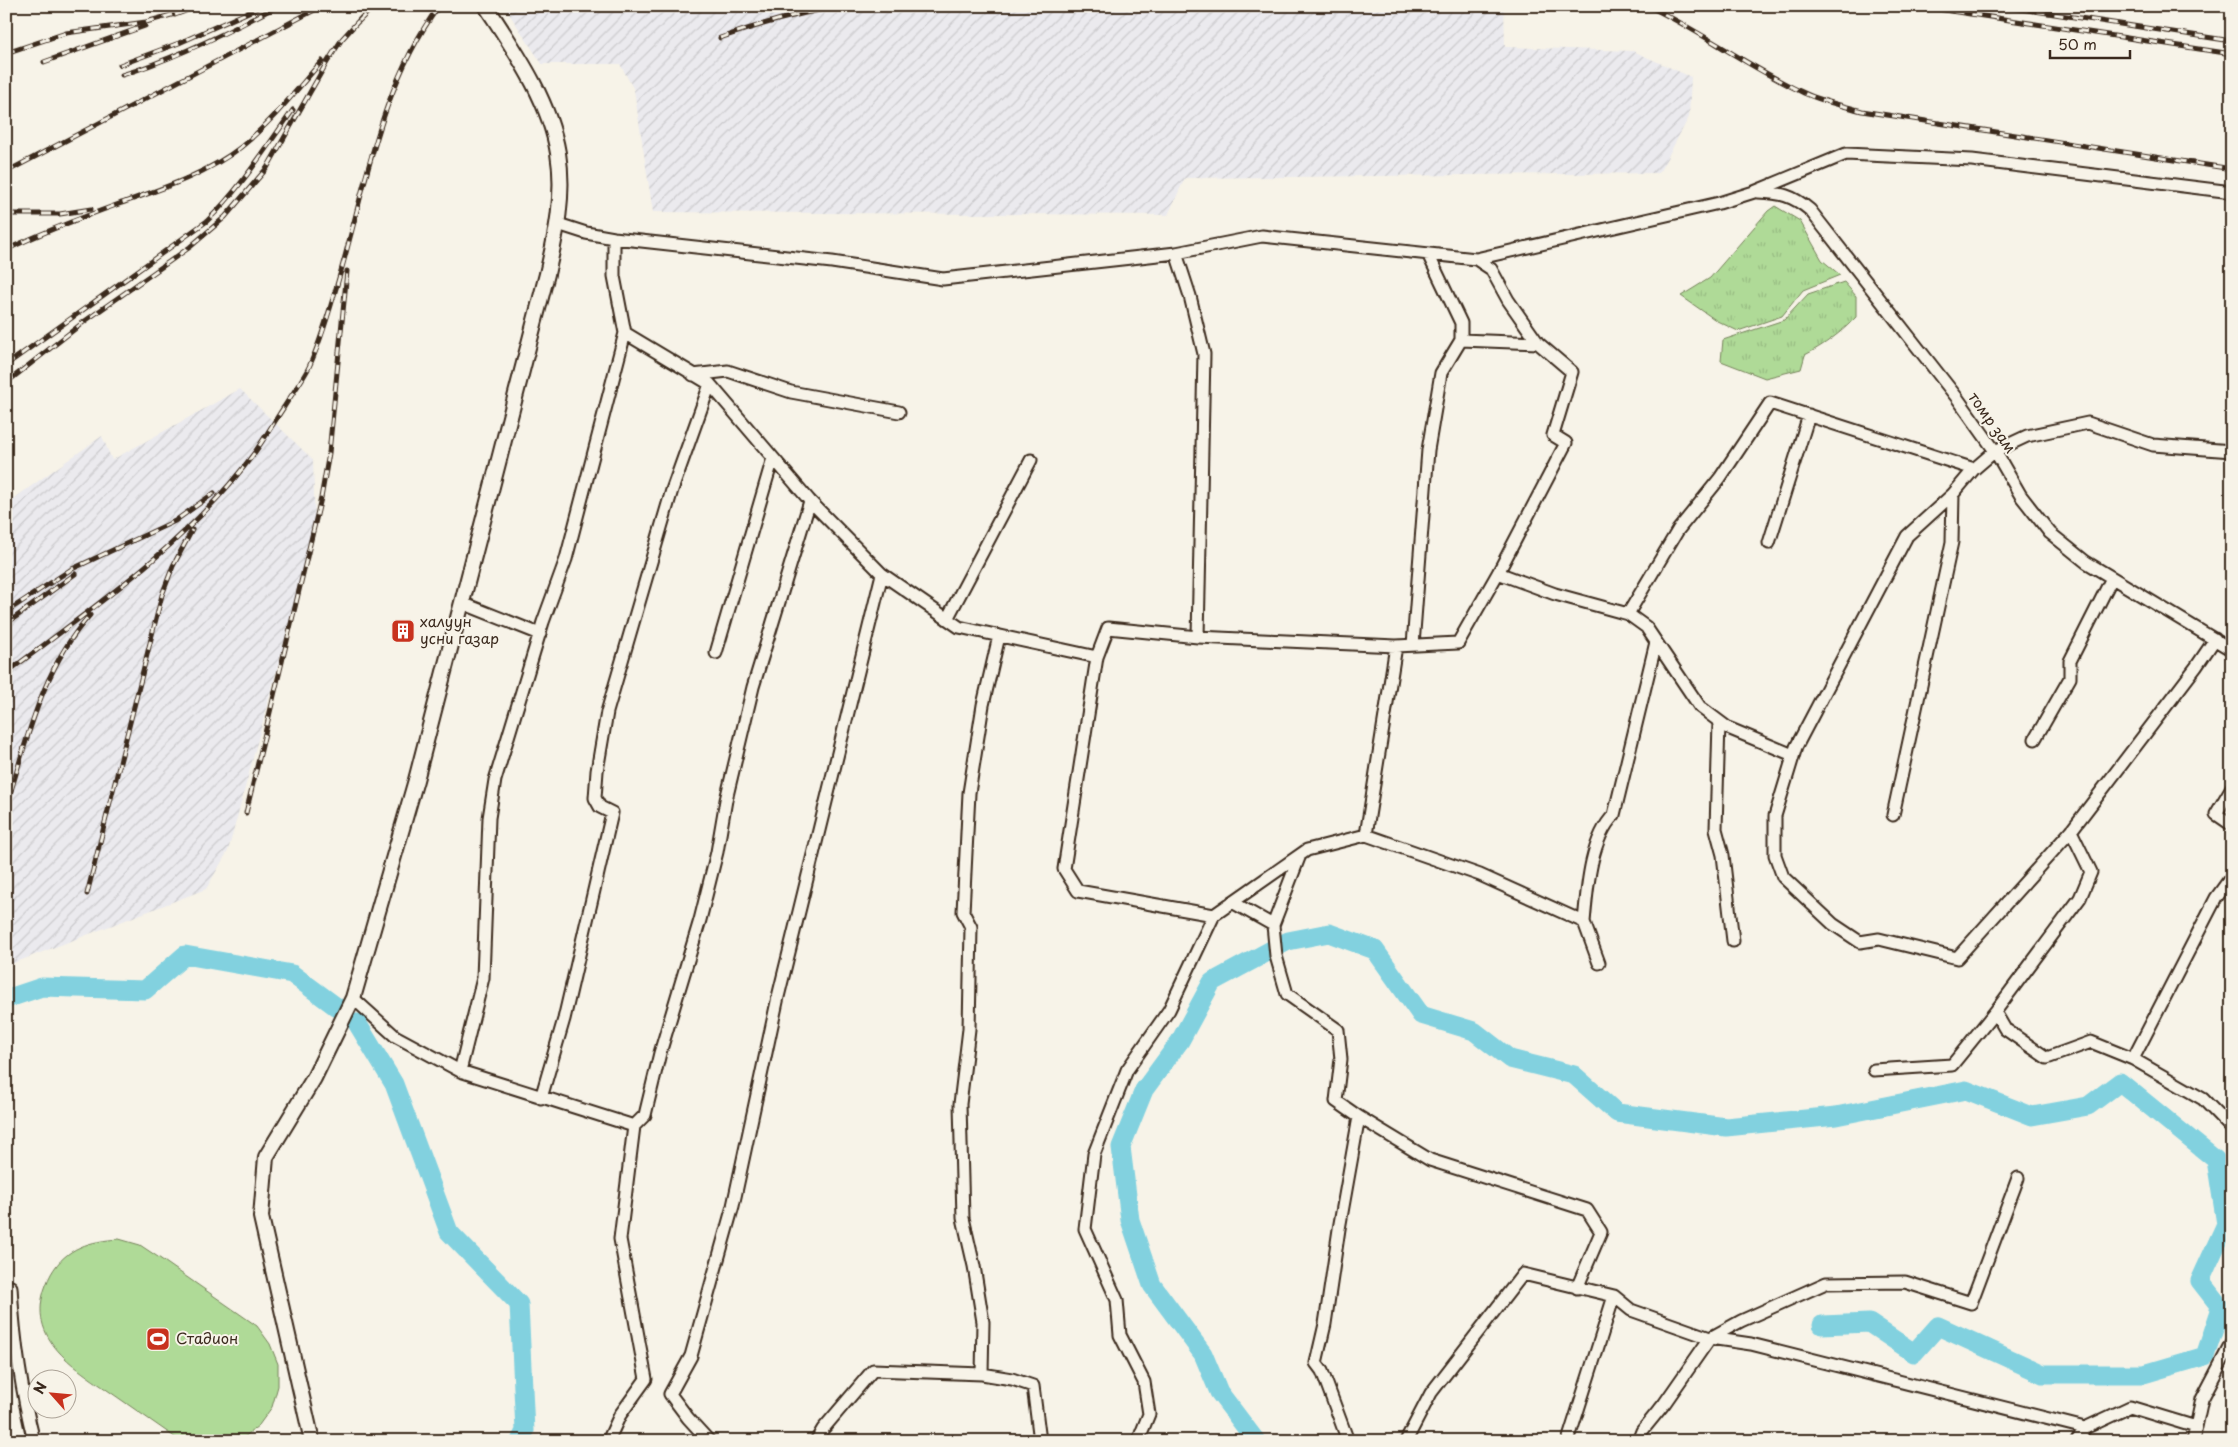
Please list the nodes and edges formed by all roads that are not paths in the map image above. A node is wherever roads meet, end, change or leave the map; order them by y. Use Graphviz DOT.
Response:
graph roads {
  1 [pos="486,6"];
  2 [pos="1754,192"];
  3 [pos="2232,192"];
  4 [pos="558,224"];
  5 [pos="614,238"];
  6 [pos="1176,253"];
  7 [pos="1428,254"];
  8 [pos="1476,259"];
  9 [pos="625,333"];
  10 [pos="1462,340"];
  11 [pos="1538,343"];
  12 [pos="693,375"];
  13 [pos="710,384"];
  14 [pos="899,412"];
  15 [pos="1809,415"];
  16 [pos="1995,451"];
  17 [pos="2232,451"];
  18 [pos="773,458"];
  19 [pos="1031,460"];
  20 [pos="1974,469"];
  21 [pos="1953,494"];
  22 [pos="810,501"];
  23 [pos="1769,543"];
  24 [pos="1498,573"];
  25 [pos="882,574"];
  26 [pos="2112,578"];
  27 [pos="462,603"];
  28 [pos="1628,614"];
  29 [pos="947,619"];
  30 [pos="540,634"];
  31 [pos="998,636"];
  32 [pos="1198,637"];
  33 [pos="2214,639"];
  34 [pos="1656,642"];
  35 [pos="1413,645"];
  36 [pos="1396,646"];
  37 [pos="2232,650"];
  38 [pos="716,653"];
  39 [pos="1097,658"];
  40 [pos="1719,722"];
  41 [pos="2035,739"];
  42 [pos="1793,754"];
  43 [pos="2232,787"];
  44 [pos="1893,815"];
  45 [pos="2232,824"];
  46 [pos="2071,831"];
  47 [pos="1366,835"];
  48 [pos="1300,855"];
  49 [pos="2232,876"];
  50 [pos="1232,902"];
  51 [pos="1214,915"];
  52 [pos="1584,922"];
  53 [pos="1273,924"];
  54 [pos="1733,941"];
  55 [pos="1599,963"];
  56 [pos="353,998"];
  57 [pos="1995,1012"];
  58 [pos="2133,1060"];
  59 [pos="1874,1070"];
  60 [pos="460,1071"];
  61 [pos="541,1098"];
  62 [pos="1359,1117"];
  63 [pos="634,1126"];
  64 [pos="2232,1129"];
  65 [pos="2018,1178"];
  66 [pos="11,1287"];
  67 [pos="1577,1288"];
  68 [pos="1614,1296"];
  69 [pos="1710,1338"];
  70 [pos="2232,1342"];
  71 [pos="982,1374"];
  72 [pos="2196,1426"];
  73 [pos="2085,1428"];
  74 [pos="34,1441"];
  75 [pos="312,1441"];
  76 [pos="608,1441"];
  77 [pos="710,1441"];
  78 [pos="816,1441"];
  79 [pos="1040,1441"];
  80 [pos="1138,1441"];
  81 [pos="1348,1441"];
  82 [pos="1406,1441"];
  83 [pos="1568,1441"];
  84 [pos="1638,1441"];
  85 [pos="2077,1441"];
  86 [pos="2193,1441"];
  1 -- 4 [label="street"];
  2 -- 3 [label="street"];
  2 -- 8 [label="street"];
  2 -- 16 [label="street, томр зам"];
  4 -- 5 [label="street"];
  4 -- 27 [label="street"];
  5 -- 6 [label="street"];
  5 -- 9 [label="street"];
  6 -- 7 [label="street"];
  6 -- 32 [label="street"];
  7 -- 8 [label="street"];
  7 -- 10 [label="street"];
  8 -- 11 [label="street"];
  9 -- 12 [label="street"];
  9 -- 30 [label="street"];
  10 -- 11 [label="street"];
  10 -- 35 [label="street"];
  11 -- 24 [label="street"];
  12 -- 13 [label="street"];
  12 -- 14 [label="street"];
  13 -- 18 [label="street"];
  13 -- 61 [label="street"];
  15 -- 20 [label="street"];
  15 -- 23 [label="street"];
  15 -- 28 [label="street"];
  16 -- 17 [label="street"];
  16 -- 20 [label="street"];
  16 -- 26 [label="street, томр зам"];
  18 -- 22 [label="street"];
  18 -- 38 [label="street"];
  19 -- 29 [label="street"];
  20 -- 21 [label="street"];
  21 -- 42 [label="street"];
  21 -- 44 [label="street"];
  22 -- 25 [label="street"];
  22 -- 63 [label="street"];
  24 -- 28 [label="street"];
  24 -- 35 [label="street"];
  25 -- 29 [label="street"];
  25 -- 77 [label="street"];
  26 -- 33 [label="street, томр зам"];
  26 -- 41 [label="street"];
  27 -- 30 [label="street"];
  27 -- 56 [label="street"];
  28 -- 34 [label="street"];
  29 -- 31 [label="street"];
  30 -- 60 [label="street"];
  31 -- 39 [label="street"];
  31 -- 71 [label="street"];
  32 -- 36 [label="street"];
  32 -- 39 [label="street"];
  33 -- 37 [label="street, томр зам"];
  33 -- 46 [label="street"];
  34 -- 40 [label="street"];
  34 -- 52 [label="street"];
  35 -- 36 [label="street"];
  36 -- 47 [label="street"];
  39 -- 51 [label="street"];
  40 -- 42 [label="street"];
  40 -- 54 [label="street"];
  42 -- 46 [label="street"];
  43 -- 45 [label="street"];
  46 -- 57 [label="street"];
  47 -- 48 [label="street"];
  47 -- 52 [label="street"];
  48 -- 50 [label="street"];
  48 -- 53 [label="street"];
  49 -- 58 [label="street"];
  50 -- 51 [label="street"];
  50 -- 53 [label="street"];
  51 -- 80 [label="street"];
  52 -- 55 [label="street"];
  53 -- 62 [label="street"];
  56 -- 60 [label="street"];
  56 -- 75 [label="street"];
  57 -- 58 [label="street"];
  57 -- 59 [label="street"];
  58 -- 64 [label="street"];
  60 -- 61 [label="street"];
  61 -- 63 [label="street"];
  62 -- 67 [label="street"];
  62 -- 81 [label="street"];
  63 -- 76 [label="street"];
  65 -- 69 [label="street"];
  66 -- 74 [label="street"];
  67 -- 68 [label="street"];
  67 -- 82 [label="street"];
  68 -- 69 [label="street"];
  68 -- 83 [label="street"];
  69 -- 73 [label="street"];
  69 -- 84 [label="street"];
  70 -- 72 [label="street"];
  71 -- 78 [label="street"];
  71 -- 79 [label="street"];
  72 -- 73 [label="street"];
  72 -- 86 [label="street"];
  73 -- 85 [label="street"];
}
